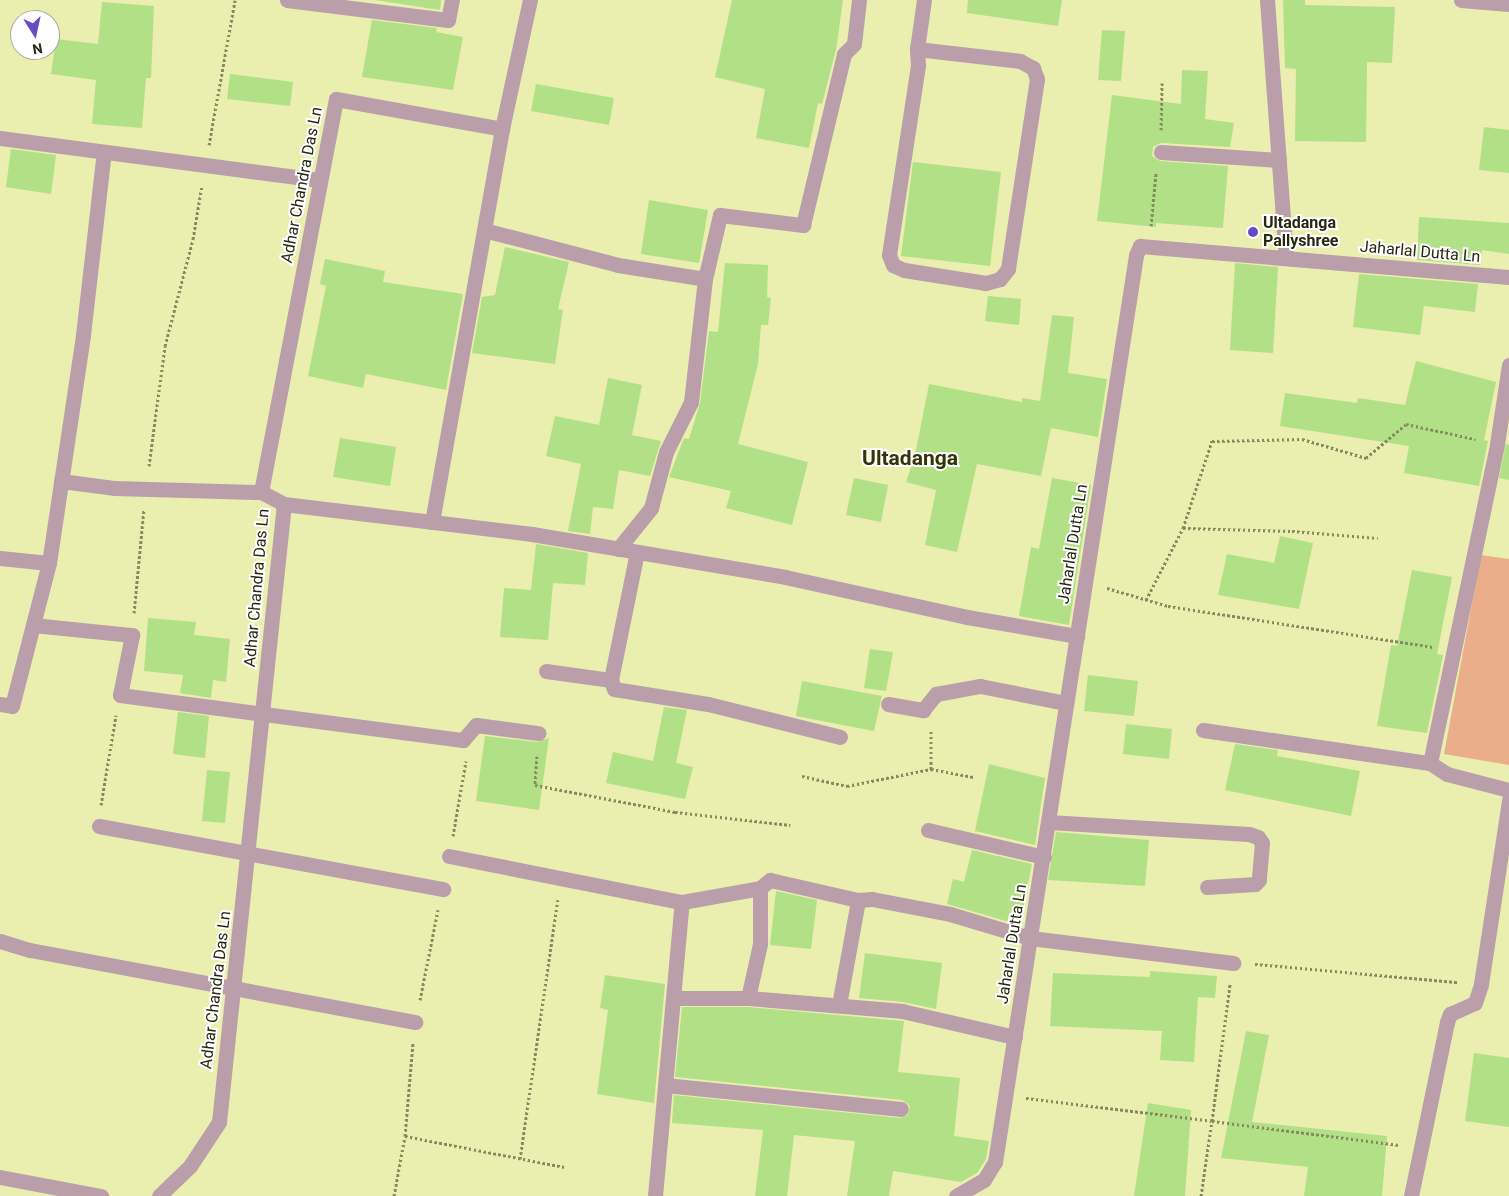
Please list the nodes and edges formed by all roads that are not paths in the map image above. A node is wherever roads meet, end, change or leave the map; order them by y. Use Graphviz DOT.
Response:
graph roads {
  1 [pos="287,0"];
  2 [pos="452,0"];
  3 [pos="530,0"];
  4 [pos="859,0"];
  5 [pos="924,0"];
  6 [pos="1266,0"];
  7 [pos="1461,0"];
  8 [pos="1509,4"];
  9 [pos="917,49"];
  10 [pos="502,129"];
  11 [pos="0,138"];
  12 [pos="104,152"];
  13 [pos="1161,152"];
  14 [pos="1279,160"];
  15 [pos="320,180"];
  16 [pos="484,230"];
  17 [pos="1286,257"];
  18 [pos="1509,277"];
  19 [pos="705,279"];
  20 [pos="1509,364"];
  21 [pos="61,481"];
  22 [pos="261,492"];
  23 [pos="284,504"];
  24 [pos="432,522"];
  25 [pos="618,549"];
  26 [pos="637,552"];
  27 [pos="0,558"];
  28 [pos="50,564"];
  29 [pos="33,625"];
  30 [pos="1077,636"];
  31 [pos="546,671"];
  32 [pos="611,680"];
  33 [pos="1066,703"];
  34 [pos="0,704"];
  35 [pos="888,704"];
  36 [pos="263,712"];
  37 [pos="1203,730"];
  38 [pos="538,732"];
  39 [pos="840,737"];
  40 [pos="1430,763"];
  41 [pos="1509,790"];
  42 [pos="1509,800"];
  43 [pos="1048,822"];
  44 [pos="98,826"];
  45 [pos="928,830"];
  46 [pos="249,854"];
  47 [pos="449,856"];
  48 [pos="1044,857"];
  49 [pos="1207,887"];
  50 [pos="760,888"];
  51 [pos="443,889"];
  52 [pos="1502,891"];
  53 [pos="858,900"];
  54 [pos="682,902"];
  55 [pos="1030,938"];
  56 [pos="0,941"];
  57 [pos="1233,962"];
  58 [pos="232,989"];
  59 [pos="674,998"];
  60 [pos="748,998"];
  61 [pos="839,1005"];
  62 [pos="415,1022"];
  63 [pos="1015,1037"];
  64 [pos="665,1085"];
  65 [pos="901,1109"];
  66 [pos="0,1177"];
  67 [pos="101,1196"];
  68 [pos="159,1196"];
  69 [pos="655,1196"];
  70 [pos="956,1196"];
  71 [pos="1411,1196"];
  1 -- 2 [label="street"];
  3 -- 10 [label="street"];
  4 -- 19 [label="street"];
  5 -- 9 [label="street"];
  6 -- 14 [label="street"];
  7 -- 8 [label="street"];
  9 -- 9 [label="street"];
  10 -- 15 [label="street, Adhar Chandra Das Ln"];
  10 -- 16 [label="street"];
  11 -- 12 [label="street"];
  12 -- 15 [label="street"];
  12 -- 21 [label="street"];
  13 -- 14 [label="street"];
  14 -- 17 [label="street"];
  15 -- 22 [label="street, Adhar Chandra Das Ln"];
  16 -- 19 [label="street"];
  16 -- 24 [label="street"];
  17 -- 18 [label="street, Jaharlal Dutta Ln"];
  17 -- 30 [label="street, Jaharlal Dutta Ln"];
  19 -- 25 [label="street"];
  20 -- 40 [label="street"];
  21 -- 22 [label="street"];
  21 -- 28 [label="street"];
  22 -- 23 [label="street, Adhar Chandra Das Ln"];
  23 -- 24 [label="street"];
  23 -- 36 [label="street, Adhar Chandra Das Ln"];
  24 -- 25 [label="street"];
  25 -- 26 [label="street"];
  26 -- 30 [label="street"];
  26 -- 32 [label="street"];
  27 -- 28 [label="street"];
  28 -- 29 [label="street"];
  29 -- 34 [label="street"];
  29 -- 36 [label="street"];
  30 -- 33 [label="street, Jaharlal Dutta Ln"];
  31 -- 32 [label="street"];
  32 -- 39 [label="street"];
  33 -- 35 [label="street"];
  33 -- 43 [label="street, Jaharlal Dutta Ln"];
  36 -- 38 [label="street"];
  36 -- 46 [label="street, Adhar Chandra Das Ln"];
  37 -- 40 [label="street"];
  40 -- 41 [label="street"];
  42 -- 52 [label="street"];
  43 -- 48 [label="street, Jaharlal Dutta Ln"];
  43 -- 49 [label="street"];
  44 -- 46 [label="street"];
  45 -- 48 [label="street"];
  46 -- 51 [label="street"];
  46 -- 58 [label="street, Adhar Chandra Das Ln"];
  47 -- 54 [label="street"];
  48 -- 55 [label="street, Jaharlal Dutta Ln"];
  50 -- 53 [label="street"];
  50 -- 54 [label="street"];
  50 -- 60 [label="street"];
  52 -- 71 [label="street"];
  53 -- 55 [label="street"];
  53 -- 61 [label="street"];
  54 -- 59 [label="street"];
  55 -- 57 [label="street"];
  55 -- 63 [label="street, Jaharlal Dutta Ln"];
  56 -- 58 [label="street"];
  58 -- 62 [label="street"];
  58 -- 68 [label="street, Adhar Chandra Das Ln"];
  59 -- 60 [label="street"];
  59 -- 64 [label="street"];
  60 -- 61 [label="street"];
  61 -- 63 [label="street"];
  63 -- 70 [label="street, Jaharlal Dutta Ln"];
  64 -- 65 [label="street"];
  64 -- 69 [label="street"];
  66 -- 67 [label="street"];
}
